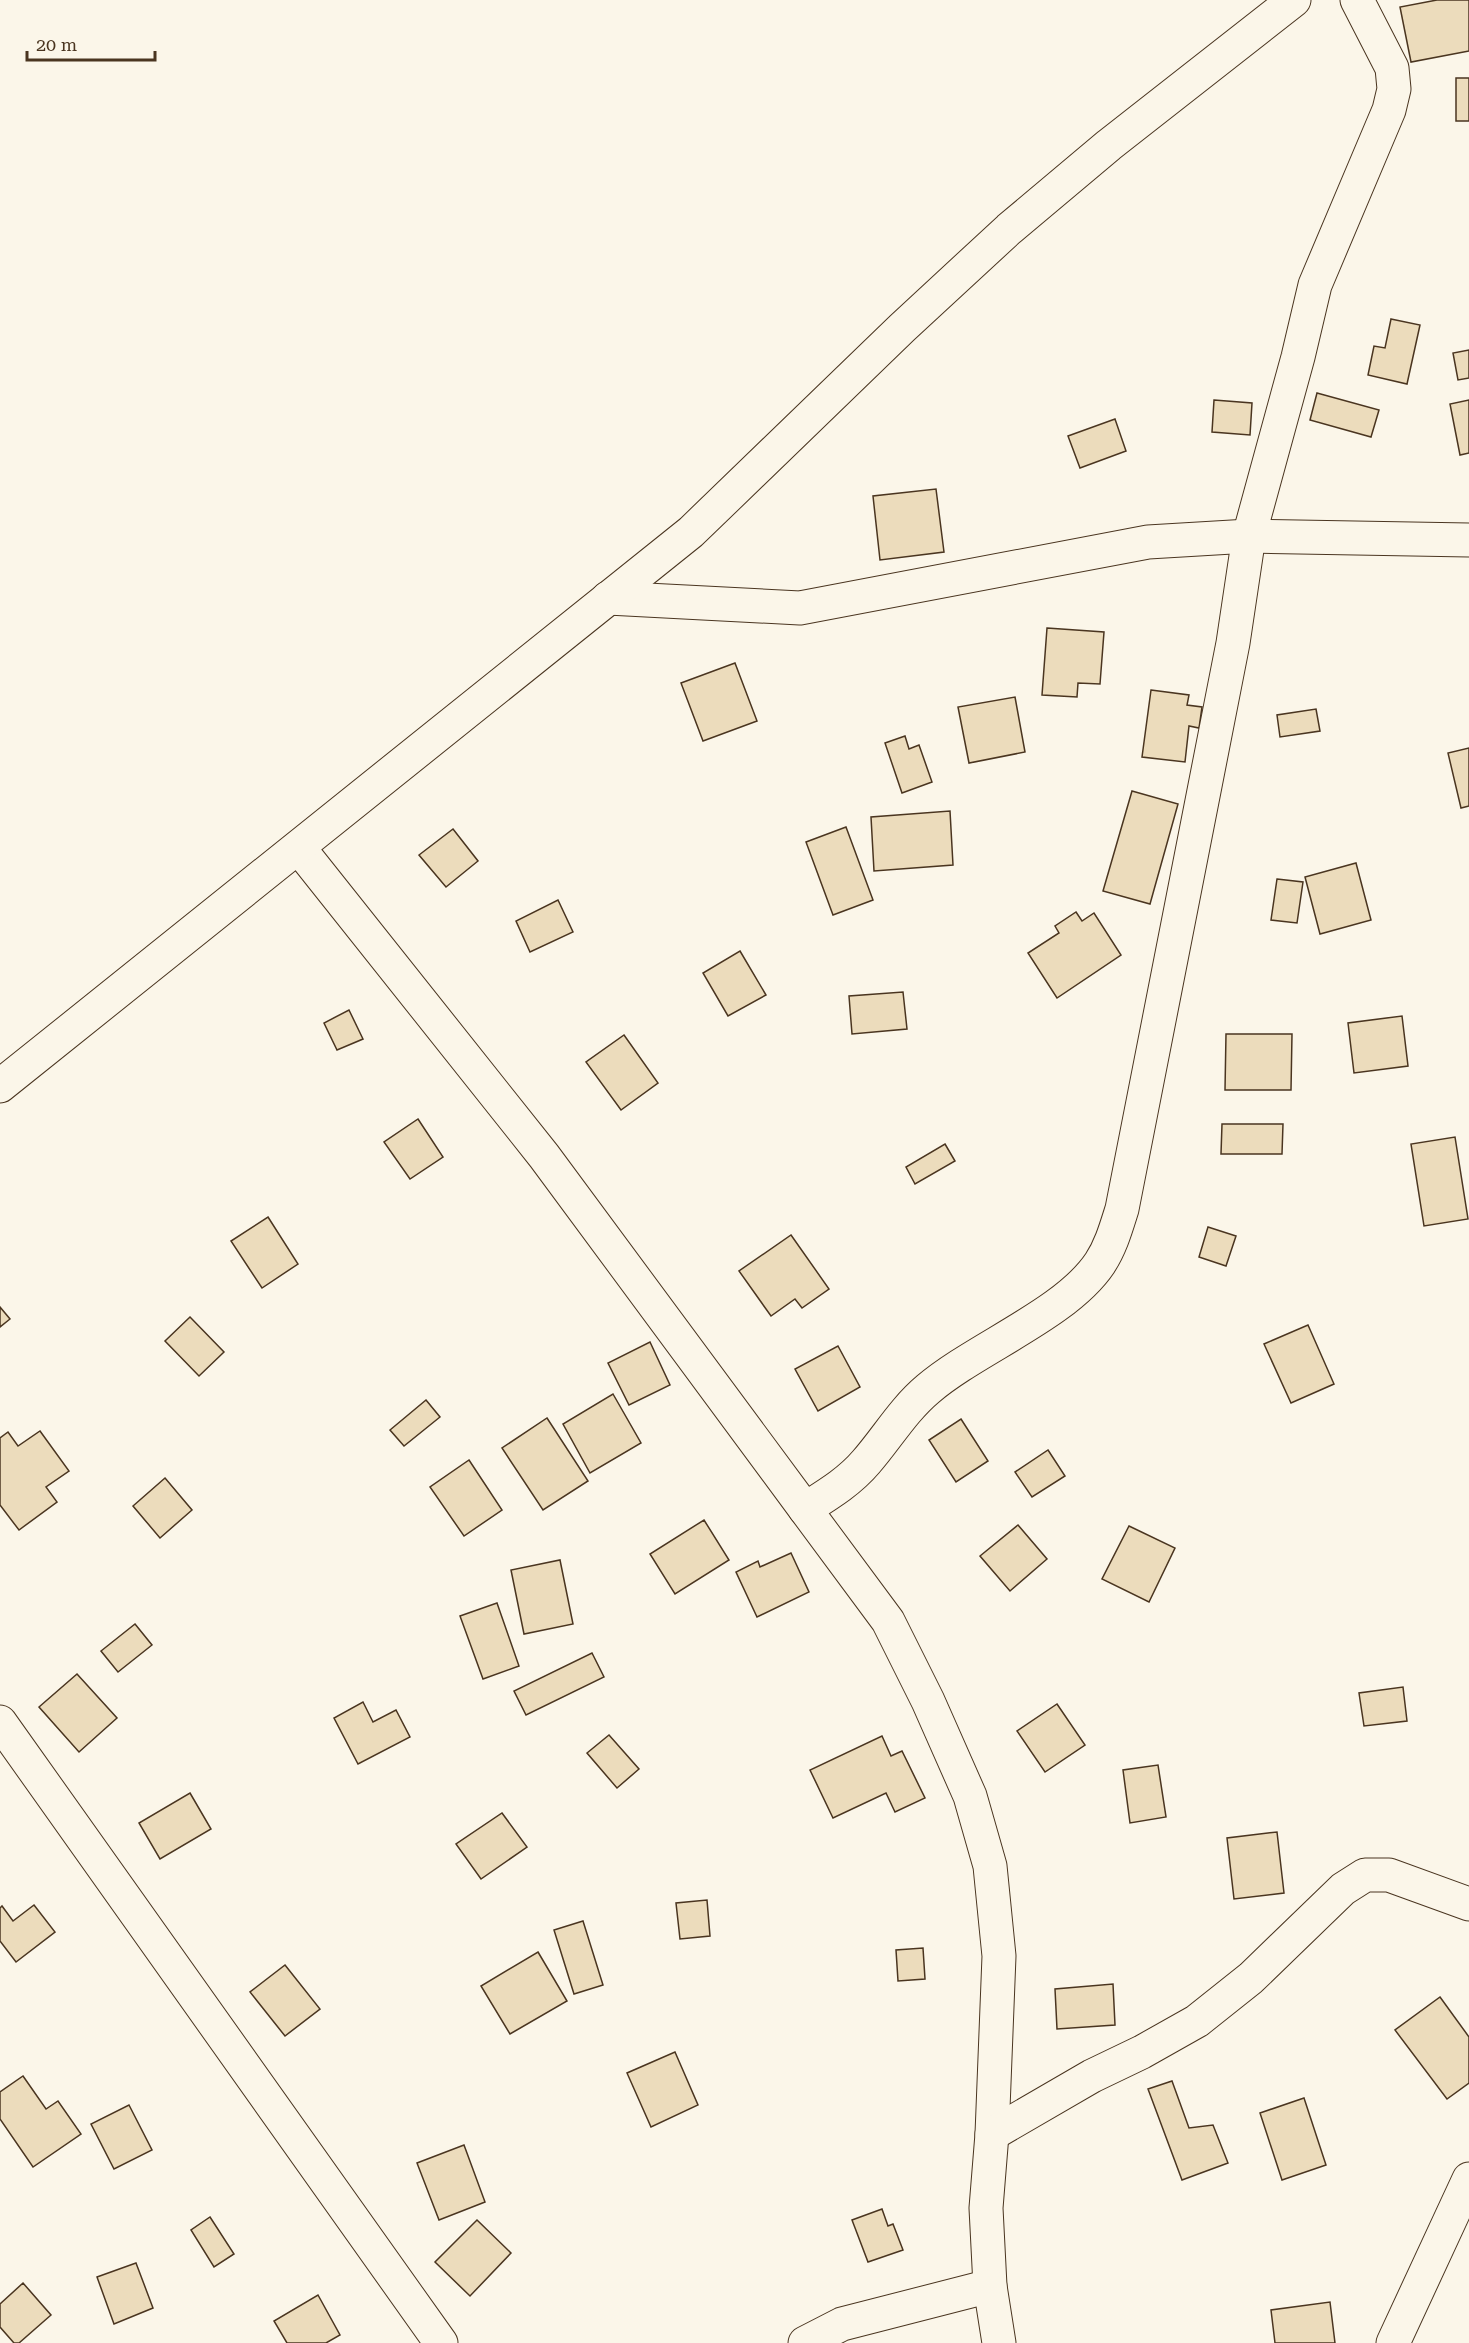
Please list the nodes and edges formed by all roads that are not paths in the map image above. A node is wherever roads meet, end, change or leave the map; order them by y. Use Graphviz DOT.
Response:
graph roads {
  1 [pos="1294,0"];
  2 [pos="1357,0"];
  3 [pos="1249,536"];
  4 [pos="1469,540"];
  5 [pos="608,598"];
  6 [pos="299,849"];
  7 [pos="0,1086"];
  8 [pos="805,1509"];
  9 [pos="0,1722"];
  10 [pos="1469,1904"];
  11 [pos="992,2134"];
  12 [pos="1469,2179"];
  13 [pos="990,2286"];
  14 [pos="441,2343"];
  15 [pos="805,2343"];
  16 [pos="999,2343"];
  17 [pos="1393,2343"];
  1 -- 5 [label="street"];
  2 -- 3 [label="street"];
  3 -- 4 [label="street"];
  3 -- 5 [label="street"];
  3 -- 8 [label="street"];
  5 -- 6 [label="street"];
  6 -- 7 [label="street"];
  6 -- 8 [label="street"];
  8 -- 11 [label="street"];
  9 -- 14 [label="street"];
  10 -- 11 [label="street"];
  11 -- 13 [label="street"];
  12 -- 17 [label="street"];
  13 -- 15 [label="street"];
  13 -- 16 [label="street"];
}
